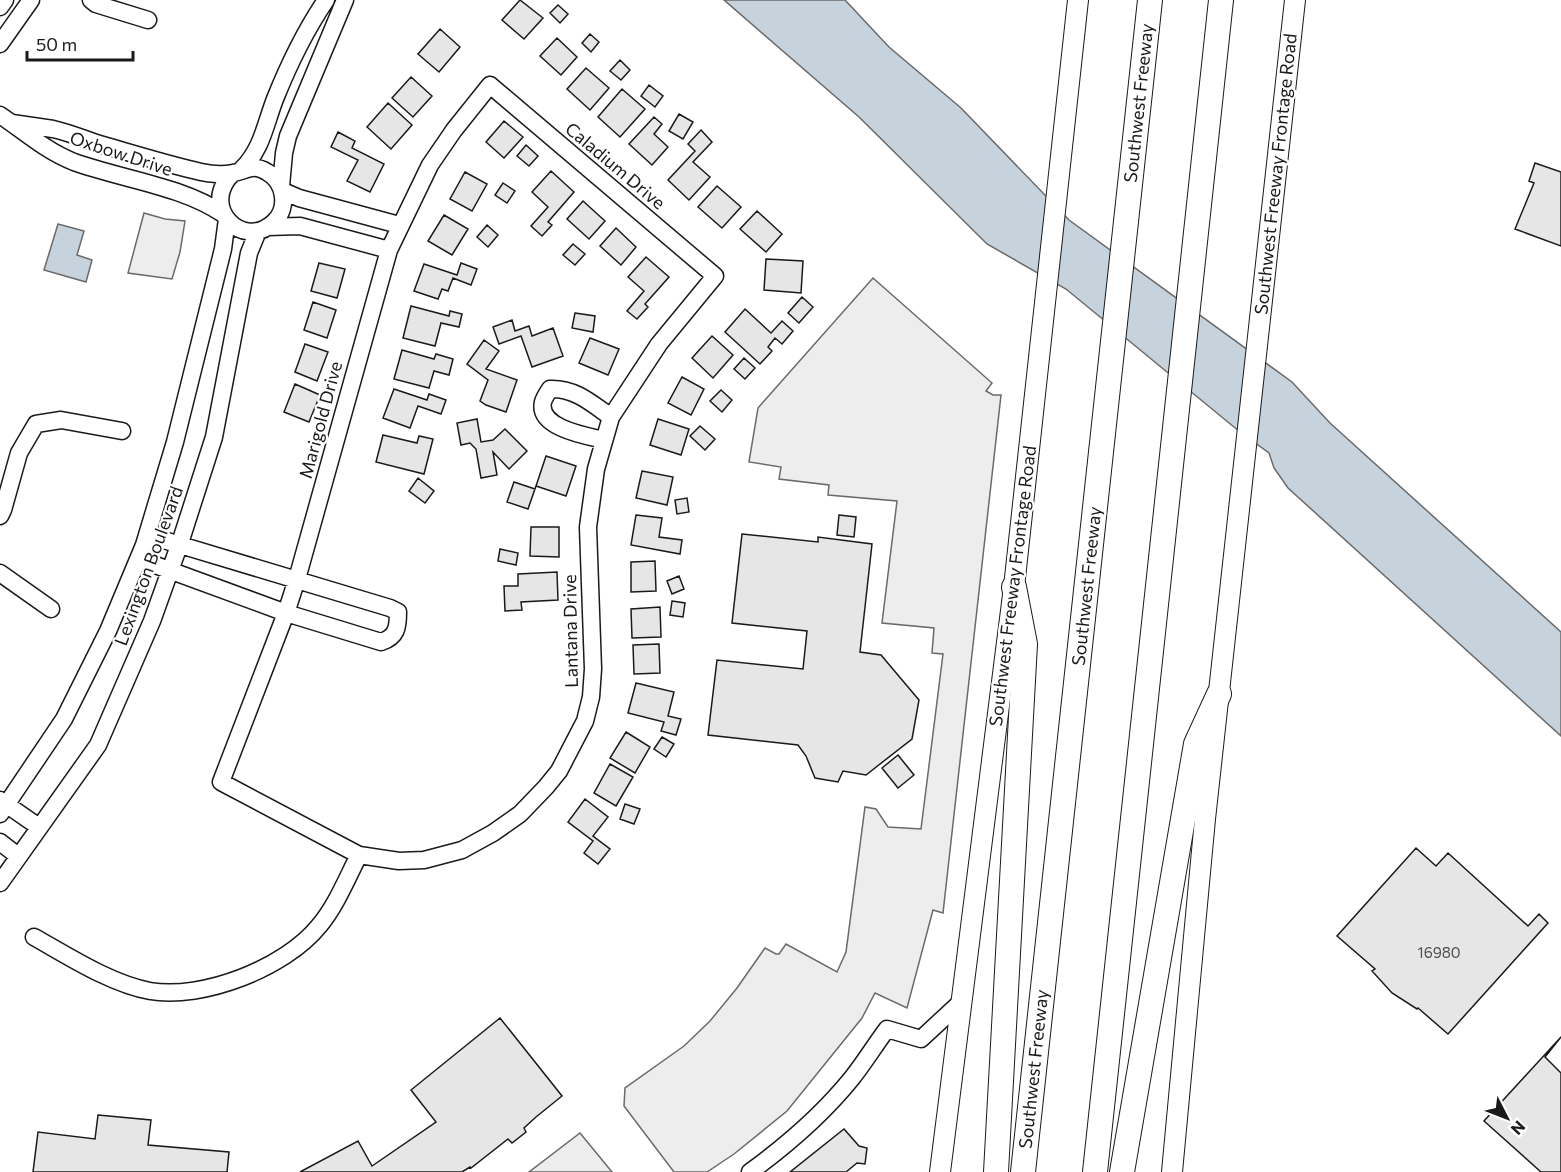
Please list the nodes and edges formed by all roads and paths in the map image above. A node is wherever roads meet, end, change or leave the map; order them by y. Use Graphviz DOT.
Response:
graph roads {
  1 [pos="5,0"];
  2 [pos="32,0"];
  3 [pos="91,0"];
  4 [pos="326,0"];
  5 [pos="345,0"];
  6 [pos="1078,0"];
  7 [pos="1150,0"];
  8 [pos="1221,0"];
  9 [pos="1295,0"];
  10 [pos="0,7"];
  11 [pos="148,20"];
  12 [pos="0,44"];
  13 [pos="490,85"];
  14 [pos="6,119"];
  15 [pos="238,171"];
  16 [pos="282,189"];
  17 [pos="225,217"];
  18 [pos="399,225"];
  19 [pos="262,229"];
  20 [pos="388,250"];
  21 [pos="715,276"];
  22 [pos="611,417"];
  23 [pos="122,431"];
  24 [pos="604,440"];
  25 [pos="0,516"];
  26 [pos="147,535"];
  27 [pos="180,545"];
  28 [pos="139,559"];
  29 [pos="170,570"];
  30 [pos="0,573"];
  31 [pos="297,579"];
  32 [pos="1014,587"];
  33 [pos="51,609"];
  34 [pos="286,613"];
  35 [pos="1219,694"];
  36 [pos="221,782"];
  37 [pos="2,806"];
  38 [pos="39,827"];
  39 [pos="0,842"];
  40 [pos="359,855"];
  41 [pos="18,856"];
  42 [pos="0,883"];
  43 [pos="34,937"];
  44 [pos="962,1001"];
  45 [pos="750,1172"];
  46 [pos="940,1172"];
  47 [pos="996,1172"];
  48 [pos="1023,1172"];
  49 [pos="1095,1172"];
  50 [pos="1122,1172"];
  51 [pos="1172,1172"];
  1 -- 10 [label="street"];
  2 -- 12 [label="street"];
  3 -- 11 [label="street"];
  4 -- 15 [label="street"];
  5 -- 16 [label="street"];
  6 -- 32 [label="main road, Southwest Freeway Frontage Road"];
  7 -- 48 [label="highway, Southwest Freeway"];
  8 -- 49 [label="highway"];
  9 -- 35 [label="main road, Southwest Freeway Frontage Road"];
  13 -- 18 [label="street, Marigold Drive"];
  13 -- 21 [label="street, Caladium Drive"];
  14 -- 15 [label="street, Oxbow Drive"];
  14 -- 17 [label="street, Oxbow Drive"];
  15 -- 16 [label="street"];
  15 -- 17 [label="street"];
  16 -- 18 [label="street"];
  16 -- 19 [label="street"];
  17 -- 19 [label="street"];
  17 -- 26 [label="street, Lexington Boulevard"];
  18 -- 20 [label="street, Marigold Drive"];
  19 -- 20 [label="street"];
  19 -- 27 [label="street, Lexington Boulevard"];
  20 -- 31 [label="street, Marigold Drive"];
  21 -- 22 [label="street, Lantana Drive"];
  22 -- 24 [label="street, Lantana Drive"];
  22 -- 24 [label="street"];
  23 -- 25 [label="street"];
  24 -- 40 [label="street, Lantana Drive"];
  26 -- 27 [label="street"];
  26 -- 28 [label="street, Lexington Boulevard"];
  27 -- 29 [label="street, Lexington Boulevard"];
  27 -- 31 [label="street"];
  28 -- 29 [label="street"];
  28 -- 37 [label="street, Lexington Boulevard"];
  29 -- 34 [label="street"];
  29 -- 38 [label="street, Lexington Boulevard"];
  30 -- 33 [label="street"];
  31 -- 34 [label="street, Marigold Drive"];
  31 -- 34 [label="street"];
  32 -- 44 [label="main road, Southwest Freeway Frontage Road"];
  32 -- 47 [label="highway"];
  34 -- 36 [label="street, Marigold Drive"];
  35 -- 50 [label="highway"];
  35 -- 51 [label="main road, Southwest Freeway Frontage Road"];
  36 -- 40 [label="street, Lantana Drive"];
  37 -- 38 [label="street"];
  38 -- 41 [label="street, Lexington Boulevard"];
  39 -- 41 [label="street"];
  40 -- 43 [label="street"];
  41 -- 42 [label="street, Lexington Boulevard"];
  44 -- 45 [label="street"];
  44 -- 46 [label="main road, Southwest Freeway Frontage Road"];
}
